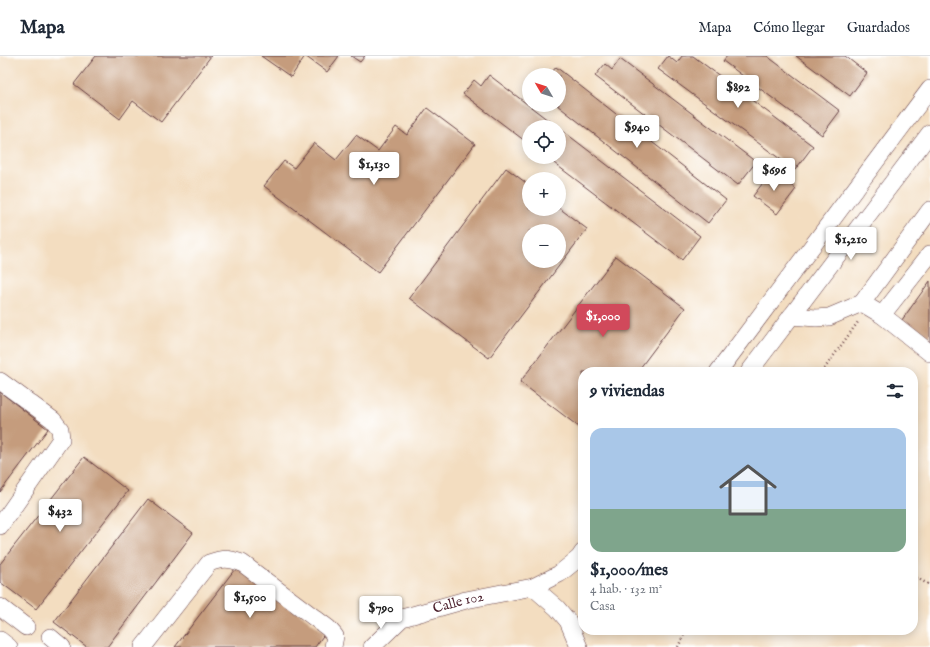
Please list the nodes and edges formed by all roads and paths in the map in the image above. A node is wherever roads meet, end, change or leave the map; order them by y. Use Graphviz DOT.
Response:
graph roads {
  1 [pos="930,89"];
  2 [pos="930,133"];
  3 [pos="930,210"];
  4 [pos="930,254"];
  5 [pos="871,308"];
  6 [pos="791,316"];
  7 [pos="930,353"];
  8 [pos="722,367"];
  9 [pos="753,367"];
  10 [pos="826,367"];
  11 [pos="0,381"];
  12 [pos="0,526"];
  13 [pos="578,559"];
  14 [pos="918,579"];
  15 [pos="930,585"];
  16 [pos="533,587"];
  17 [pos="0,607"];
  18 [pos="402,618"];
  19 [pos="26,627"];
  20 [pos="583,635"];
  21 [pos="684,635"];
  22 [pos="0,640"];
  23 [pos="9,647"];
  24 [pos="143,647"];
  25 [pos="333,647"];
  26 [pos="372,647"];
  27 [pos="391,647"];
  28 [pos="580,647"];
  29 [pos="678,647"];
  1 -- 8 [label="street"];
  2 -- 6 [label="street"];
  3 -- 5 [label="street"];
  4 -- 5 [label="street"];
  5 -- 6 [label="street"];
  5 -- 7 [label="street"];
  5 -- 10 [label="path"];
  6 -- 9 [label="street"];
  11 -- 12 [label="street"];
  13 -- 16 [label="street, Calle 102"];
  14 -- 15 [label="path"];
  16 -- 18 [label="street, Calle 102"];
  16 -- 28 [label="street"];
  17 -- 19 [label="street"];
  18 -- 26 [label="street, Calle 102"];
  18 -- 27 [label="street"];
  20 -- 28 [label="street"];
  21 -- 29 [label="path"];
  22 -- 23 [label="street"];
  24 -- 25 [label="street"];
}
